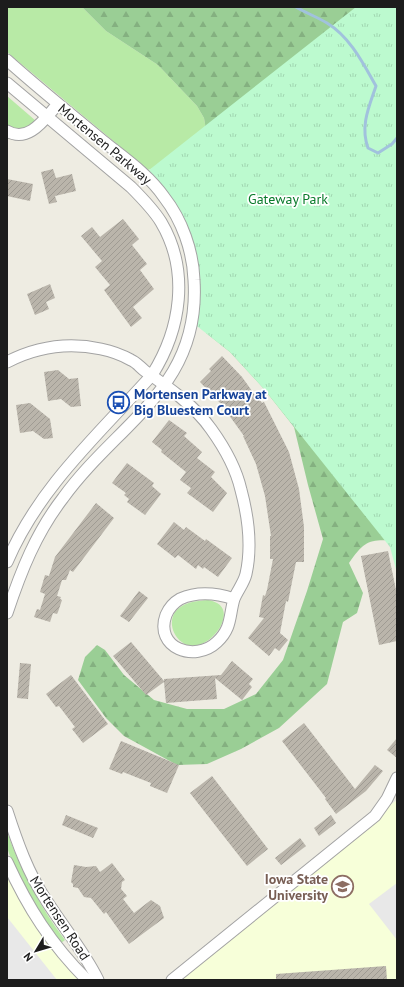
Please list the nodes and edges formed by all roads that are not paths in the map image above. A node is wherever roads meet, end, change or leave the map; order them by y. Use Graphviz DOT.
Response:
graph roads {
  1 [pos="7,60"];
  2 [pos="17,69"];
  3 [pos="7,82"];
  4 [pos="58,104"];
  5 [pos="47,117"];
  6 [pos="7,131"];
  7 [pos="7,362"];
  8 [pos="152,375"];
  9 [pos="165,386"];
  10 [pos="7,562"];
  11 [pos="234,599"];
  12 [pos="7,613"];
  13 [pos="397,778"];
  14 [pos="7,811"];
  15 [pos="7,862"];
  16 [pos="87,980"];
  17 [pos="98,980"];
  18 [pos="172,980"];
  1 -- 2 [label="street, Mortensen Parkway"];
  2 -- 3 [label="street"];
  2 -- 4 [label="street, Mortensen Parkway"];
  3 -- 5 [label="street, Mortensen Parkway"];
  4 -- 5 [label="street"];
  4 -- 9 [label="street, Mortensen Parkway"];
  5 -- 6 [label="street"];
  5 -- 8 [label="street, Mortensen Parkway"];
  7 -- 8 [label="street"];
  8 -- 9 [label="street"];
  8 -- 10 [label="street, Mortensen Parkway"];
  9 -- 11 [label="street"];
  9 -- 12 [label="street, Mortensen Parkway"];
  11 -- 11 [label="street"];
  13 -- 18 [label="street"];
  14 -- 17 [label="street, Mortensen Road"];
  15 -- 16 [label="street, Mortensen Road"];
}
